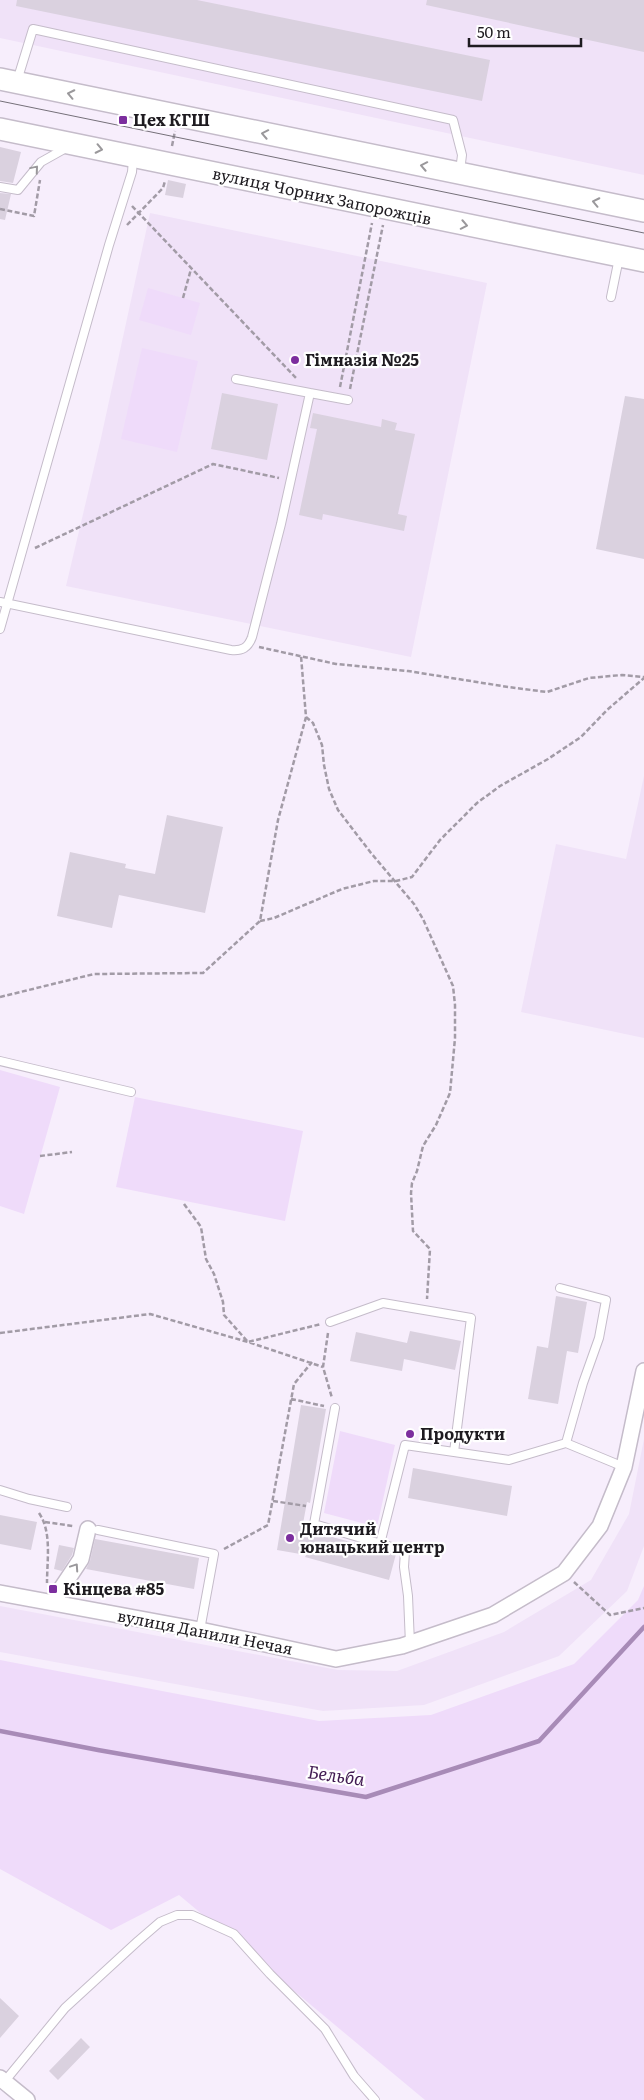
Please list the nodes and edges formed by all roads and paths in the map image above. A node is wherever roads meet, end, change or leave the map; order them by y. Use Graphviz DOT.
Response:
graph roads {
  1 [pos="8,81"];
  2 [pos="178,117"];
  3 [pos="0,128"];
  4 [pos="72,144"];
  5 [pos="134,157"];
  6 [pos="167,164"];
  7 [pos="460,174"];
  8 [pos="41,180"];
  9 [pos="0,187"];
  10 [pos="124,197"];
  11 [pos="380,208"];
  12 [pos="0,209"];
  13 [pos="644,211"];
  14 [pos="139,214"];
  15 [pos="109,245"];
  16 [pos="619,256"];
  17 [pos="644,261"];
  18 [pos="191,269"];
  19 [pos="611,297"];
  20 [pos="183,298"];
  21 [pos="236,379"];
  22 [pos="310,393"];
  23 [pos="338,398"];
  24 [pos="348,400"];
  25 [pos="291,481"];
  26 [pos="20,555"];
  27 [pos="3,603"];
  28 [pos="0,629"];
  29 [pos="249,645"];
  30 [pos="301,656"];
  31 [pos="644,678"];
  32 [pos="306,717"];
  33 [pos="260,921"];
  34 [pos="0,997"];
  35 [pos="0,1061"];
  36 [pos="130,1092"];
  37 [pos="72,1152"];
  38 [pos="40,1156"];
  39 [pos="184,1204"];
  40 [pos="560,1288"];
  41 [pos="426,1311"];
  42 [pos="330,1322"];
  43 [pos="0,1333"];
  44 [pos="248,1342"];
  45 [pos="312,1362"];
  46 [pos="323,1367"];
  47 [pos="644,1371"];
  48 [pos="291,1399"];
  49 [pos="335,1408"];
  50 [pos="566,1443"];
  51 [pos="454,1452"];
  52 [pos="624,1467"];
  53 [pos="0,1490"];
  54 [pos="29,1499"];
  55 [pos="273,1501"];
  56 [pos="67,1507"];
  57 [pos="317,1508"];
  58 [pos="45,1522"];
  59 [pos="93,1529"];
  60 [pos="380,1544"];
  61 [pos="214,1554"];
  62 [pos="564,1573"];
  63 [pos="0,1593"];
  64 [pos="50,1602"];
  65 [pos="644,1608"];
  66 [pos="200,1630"];
  67 [pos="410,1644"];
  68 [pos="2,2080"];
  69 [pos="27,2100"];
  70 [pos="375,2100"];
  2 -- 1 [label="main road, one-way"];
  1 -- 7 [label="lane"];
  2 -- 6 [label="path"];
  7 -- 2 [label="main road, one-way"];
  3 -- 4 [label="main road, вулиця Чорних Запорожців"];
  4 -- 5 [label="main road, вулиця Чорних Запорожців, one-way"];
  9 -- 4 [label="lane, one-way"];
  5 -- 6 [label="main road, вулиця Чорних Запорожців"];
  5 -- 10 [label="lane"];
  6 -- 11 [label="main road, вулиця Чорних Запорожців"];
  6 -- 14 [label="path"];
  13 -- 7 [label="main road, one-way"];
  8 -- 12 [label="path"];
  10 -- 14 [label="path"];
  10 -- 15 [label="lane"];
  11 -- 16 [label="main road, вулиця Чорних Запорожців, one-way"];
  11 -- 23 [label="path"];
  11 -- 24 [label="path"];
  14 -- 15 [label="path"];
  14 -- 18 [label="path"];
  15 -- 26 [label="lane"];
  16 -- 17 [label="main road, вулиця Чорних Запорожців"];
  16 -- 19 [label="lane"];
  18 -- 20 [label="path"];
  18 -- 22 [label="path"];
  21 -- 22 [label="lane"];
  22 -- 23 [label="lane"];
  22 -- 25 [label="lane"];
  23 -- 24 [label="lane"];
  25 -- 26 [label="path"];
  25 -- 29 [label="lane"];
  26 -- 27 [label="lane"];
  27 -- 28 [label="lane"];
  27 -- 29 [label="lane"];
  29 -- 30 [label="path"];
  30 -- 31 [label="path"];
  30 -- 32 [label="path"];
  31 -- 33 [label="path"];
  32 -- 33 [label="path"];
  32 -- 41 [label="path"];
  33 -- 34 [label="path"];
  35 -- 36 [label="lane"];
  37 -- 38 [label="path"];
  39 -- 44 [label="path"];
  40 -- 50 [label="lane"];
  41 -- 42 [label="lane"];
  41 -- 51 [label="lane"];
  42 -- 44 [label="path"];
  42 -- 46 [label="path"];
  43 -- 44 [label="path"];
  44 -- 45 [label="path"];
  45 -- 46 [label="path"];
  45 -- 48 [label="path"];
  46 -- 49 [label="path"];
  47 -- 52 [label="street"];
  48 -- 49 [label="path"];
  48 -- 55 [label="path"];
  49 -- 57 [label="lane"];
  50 -- 51 [label="lane"];
  50 -- 52 [label="lane"];
  51 -- 60 [label="lane"];
  52 -- 62 [label="street"];
  53 -- 54 [label="lane"];
  54 -- 56 [label="lane"];
  54 -- 58 [label="path"];
  55 -- 57 [label="path"];
  55 -- 61 [label="path"];
  57 -- 60 [label="lane"];
  58 -- 59 [label="path"];
  58 -- 64 [label="path"];
  59 -- 61 [label="lane"];
  64 -- 59 [label="street, one-way"];
  60 -- 67 [label="lane"];
  61 -- 66 [label="lane"];
  62 -- 65 [label="path"];
  62 -- 67 [label="street, вулиця Данили Нечая"];
  63 -- 64 [label="street, вулиця Данили Нечая"];
  64 -- 66 [label="street, вулиця Данили Нечая"];
  66 -- 67 [label="street, вулиця Данили Нечая"];
  68 -- 69 [label="street"];
  68 -- 70 [label="lane"];
}
